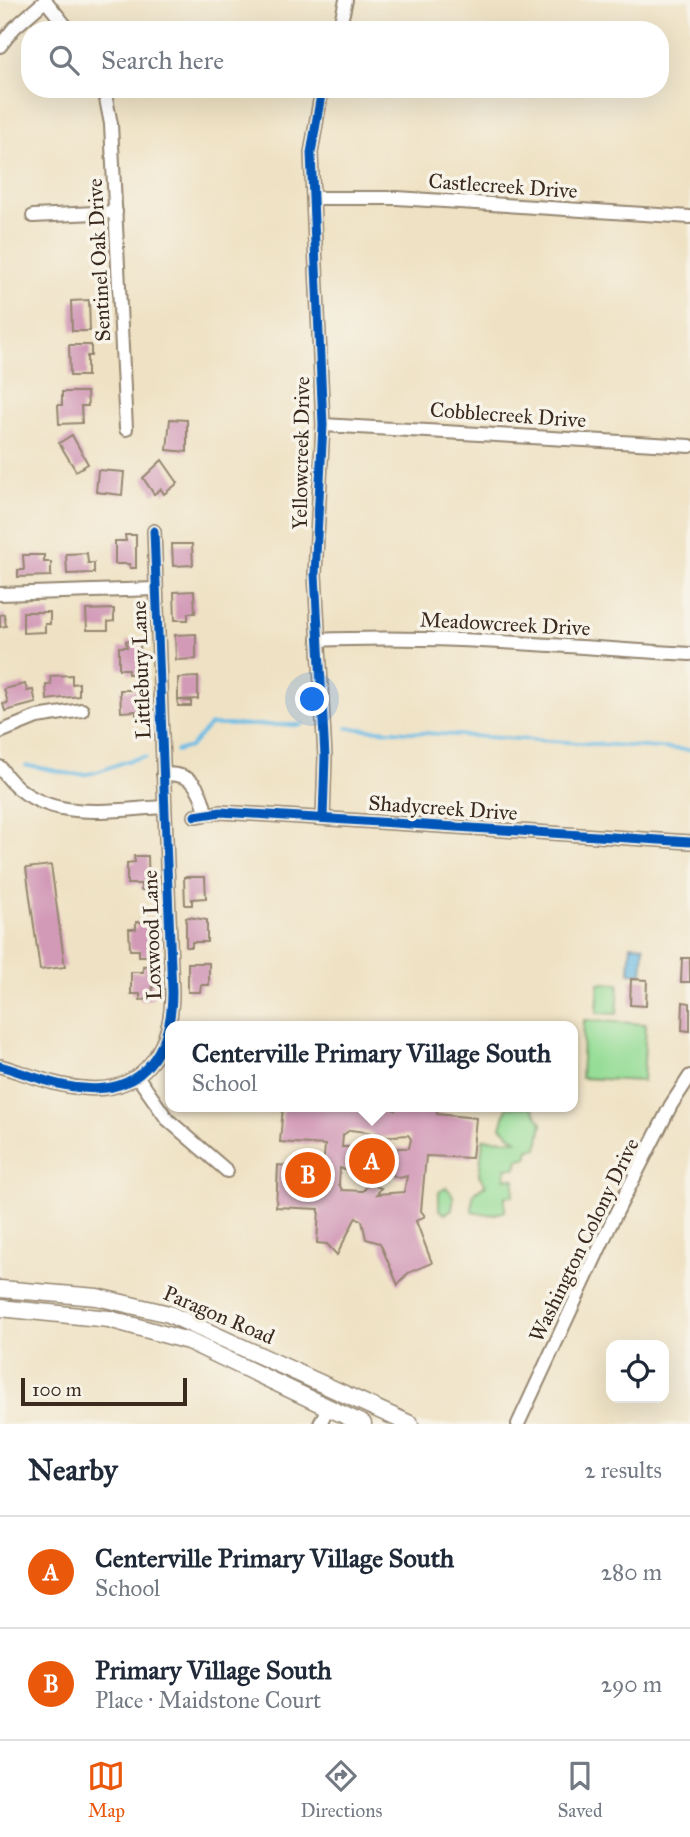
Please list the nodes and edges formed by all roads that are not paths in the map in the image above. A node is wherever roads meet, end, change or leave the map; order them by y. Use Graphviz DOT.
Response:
graph roads {
  1 [pos="45,0"];
  2 [pos="346,0"];
  3 [pos="24,21"];
  4 [pos="62,21"];
  5 [pos="341,21"];
  6 [pos="21,25"];
  7 [pos="0,46"];
  8 [pos="106,98"];
  9 [pos="320,98"];
  10 [pos="313,198"];
  11 [pos="116,212"];
  12 [pos="33,216"];
  13 [pos="690,218"];
  14 [pos="323,425"];
  15 [pos="126,429"];
  16 [pos="690,446"];
  17 [pos="154,531"];
  18 [pos="156,589"];
  19 [pos="0,594"];
  20 [pos="318,640"];
  21 [pos="690,654"];
  22 [pos="82,710"];
  23 [pos="0,732"];
  24 [pos="0,767"];
  25 [pos="163,774"];
  26 [pos="164,807"];
  27 [pos="323,818"];
  28 [pos="690,842"];
  29 [pos="170,1021"];
  30 [pos="165,1040"];
  31 [pos="0,1066"];
  32 [pos="137,1076"];
  33 [pos="690,1076"];
  34 [pos="227,1171"];
  35 [pos="0,1289"];
  36 [pos="0,1308"];
  37 [pos="328,1407"];
  38 [pos="320,1424"];
  39 [pos="363,1424"];
  40 [pos="410,1424"];
  41 [pos="518,1424"];
  1 -- 3 [label="street"];
  1 -- 4 [label="street"];
  2 -- 5 [label="street"];
  6 -- 7 [label="street"];
  8 -- 11 [label="street, Sentinel Oak Drive"];
  9 -- 10 [label="street, Yellowcreek Drive"];
  10 -- 13 [label="street, Castlecreek Drive"];
  10 -- 14 [label="street, Yellowcreek Drive"];
  11 -- 12 [label="street"];
  11 -- 15 [label="street, Sentinel Oak Drive"];
  14 -- 16 [label="street, Cobblecreek Drive"];
  14 -- 20 [label="street, Yellowcreek Drive"];
  17 -- 18 [label="street, Littlebury Lane"];
  18 -- 19 [label="street"];
  18 -- 25 [label="street, Littlebury Lane"];
  20 -- 21 [label="street, Meadowcreek Drive"];
  20 -- 27 [label="street, Yellowcreek Drive"];
  22 -- 23 [label="street"];
  24 -- 26 [label="street"];
  25 -- 26 [label="street, Littlebury Lane"];
  25 -- 27 [label="street, Shadycreek Drive"];
  26 -- 29 [label="street, Loxwood Lane"];
  27 -- 28 [label="street, Shadycreek Drive"];
  30 -- 32 [label="street, Loxwood Lane"];
  31 -- 32 [label="street, Loxwood Lane"];
  32 -- 34 [label="street"];
  33 -- 41 [label="street, Washington Colony Drive"];
  35 -- 40 [label="street, Paragon Road"];
  36 -- 37 [label="street, Paragon Road"];
  37 -- 38 [label="street"];
  37 -- 39 [label="street, Paragon Road"];
}
